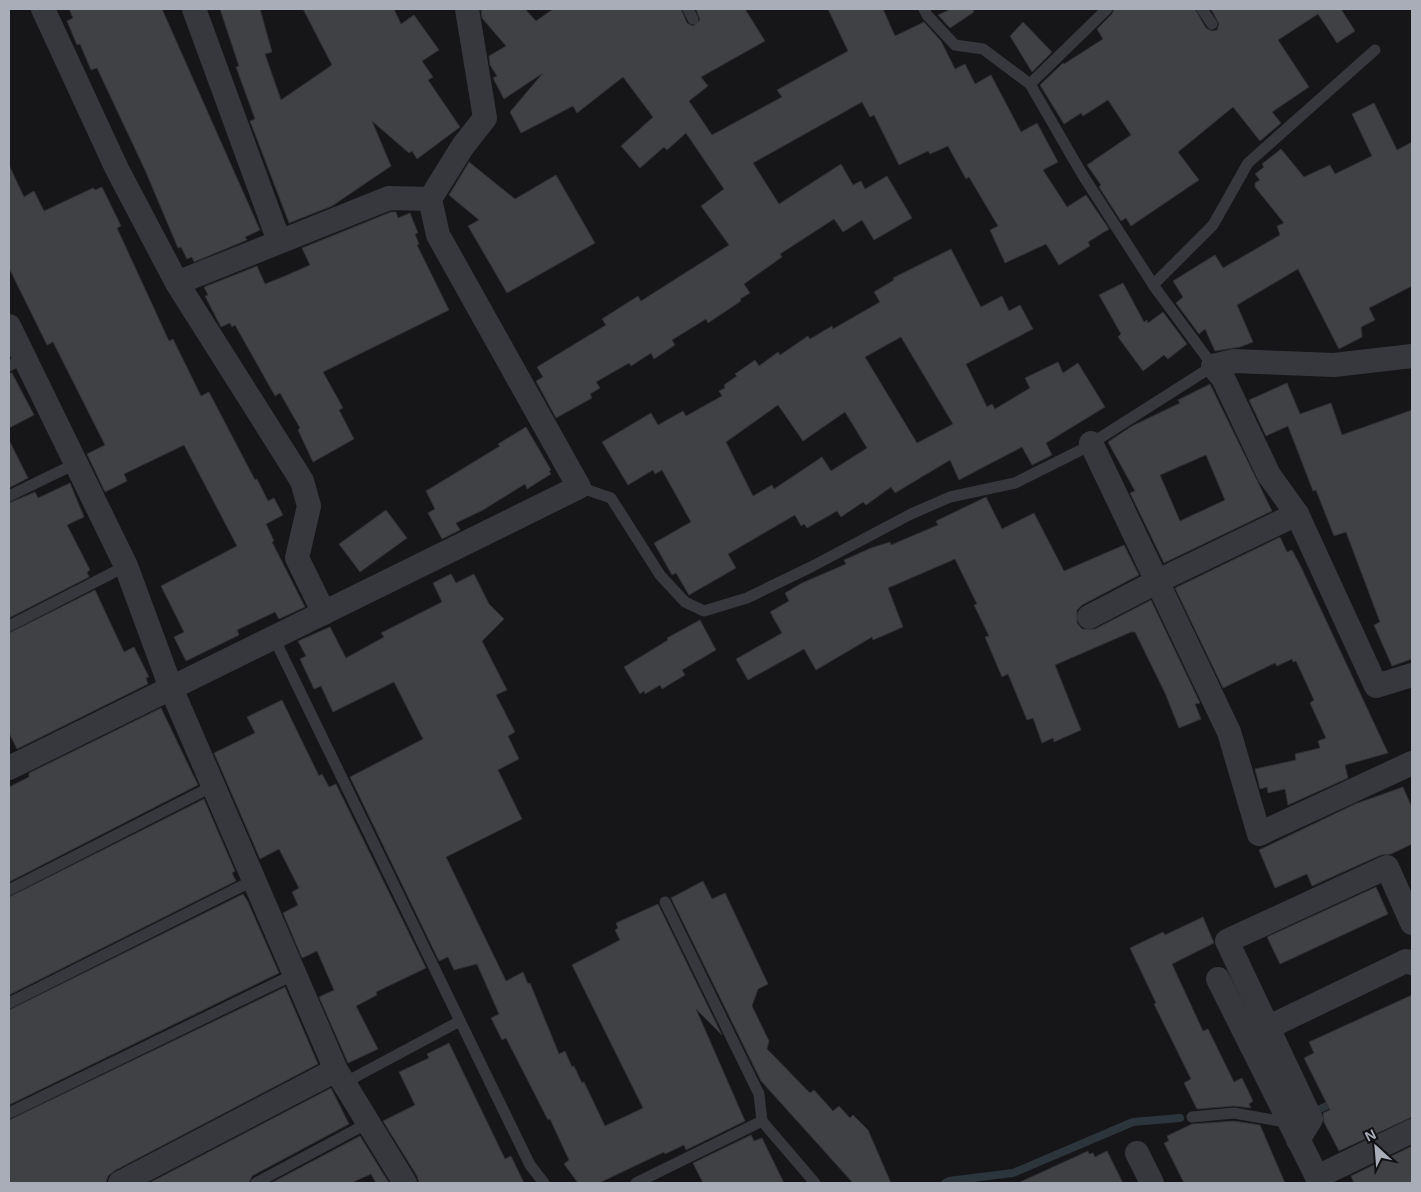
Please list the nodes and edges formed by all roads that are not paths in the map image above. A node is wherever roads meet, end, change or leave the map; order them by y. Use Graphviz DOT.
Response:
graph roads {
  1 [pos="43,9"];
  2 [pos="194,9"];
  3 [pos="467,9"];
  4 [pos="924,9"];
  5 [pos="1107,9"];
  6 [pos="1202,9"];
  7 [pos="1212,24"];
  8 [pos="1375,50"];
  9 [pos="1030,84"];
  10 [pos="430,199"];
  11 [pos="279,242"];
  12 [pos="177,283"];
  13 [pos="1153,285"];
  14 [pos="9,326"];
  15 [pos="1412,356"];
  16 [pos="17,362"];
  17 [pos="1213,366"];
  18 [pos="1092,443"];
  19 [pos="77,463"];
  20 [pos="579,487"];
  21 [pos="9,496"];
  22 [pos="1297,514"];
  23 [pos="126,566"];
  24 [pos="1158,581"];
  25 [pos="324,613"];
  26 [pos="1090,617"];
  27 [pos="9,626"];
  28 [pos="274,638"];
  29 [pos="1412,675"];
  30 [pos="171,688"];
  31 [pos="1412,763"];
  32 [pos="9,768"];
  33 [pos="213,786"];
  34 [pos="254,880"];
  35 [pos="9,890"];
  36 [pos="665,902"];
  37 [pos="1412,923"];
  38 [pos="1412,963"];
  39 [pos="294,974"];
  40 [pos="1218,979"];
  41 [pos="9,1003"];
  42 [pos="460,1021"];
  43 [pos="1269,1027"];
  44 [pos="340,1077"];
  45 [pos="9,1113"];
  46 [pos="1192,1117"];
  47 [pos="762,1121"];
  48 [pos="368,1123"];
  49 [pos="1412,1131"];
  50 [pos="1294,1132"];
  51 [pos="1137,1153"];
  52 [pos="1318,1180"];
  53 [pos="120,1183"];
  54 [pos="256,1183"];
  55 [pos="405,1183"];
  56 [pos="544,1183"];
  57 [pos="636,1183"];
  58 [pos="816,1183"];
  59 [pos="1152,1183"];
  1 -- 12 [label="street"];
  2 -- 11 [label="street"];
  3 -- 10 [label="street"];
  4 -- 9 [label="lane"];
  5 -- 9 [label="lane"];
  6 -- 7 [label="lane"];
  8 -- 13 [label="lane"];
  9 -- 13 [label="lane"];
  10 -- 11 [label="street"];
  10 -- 20 [label="street"];
  11 -- 12 [label="street"];
  12 -- 25 [label="street"];
  13 -- 17 [label="lane"];
  14 -- 16 [label="street"];
  15 -- 17 [label="street"];
  16 -- 19 [label="street"];
  17 -- 18 [label="lane"];
  17 -- 22 [label="street"];
  18 -- 20 [label="lane"];
  18 -- 24 [label="street"];
  19 -- 21 [label="lane"];
  19 -- 23 [label="street"];
  20 -- 25 [label="street"];
  22 -- 24 [label="street"];
  22 -- 29 [label="street"];
  23 -- 27 [label="lane"];
  23 -- 30 [label="street"];
  24 -- 26 [label="street"];
  24 -- 31 [label="street"];
  25 -- 28 [label="street"];
  28 -- 30 [label="street"];
  28 -- 42 [label="lane"];
  30 -- 32 [label="street"];
  30 -- 33 [label="street"];
  33 -- 34 [label="street"];
  33 -- 35 [label="lane"];
  34 -- 39 [label="street"];
  34 -- 41 [label="lane"];
  36 -- 47 [label="lane"];
  37 -- 43 [label="street"];
  38 -- 43 [label="street"];
  39 -- 44 [label="street"];
  39 -- 45 [label="lane"];
  40 -- 50 [label="street"];
  42 -- 44 [label="lane"];
  42 -- 56 [label="lane"];
  43 -- 50 [label="street"];
  44 -- 48 [label="street"];
  44 -- 53 [label="street"];
  46 -- 50 [label="lane"];
  47 -- 57 [label="lane"];
  47 -- 58 [label="lane"];
  48 -- 54 [label="lane"];
  48 -- 55 [label="street"];
  49 -- 52 [label="street"];
  50 -- 52 [label="street"];
  51 -- 59 [label="street"];
}
